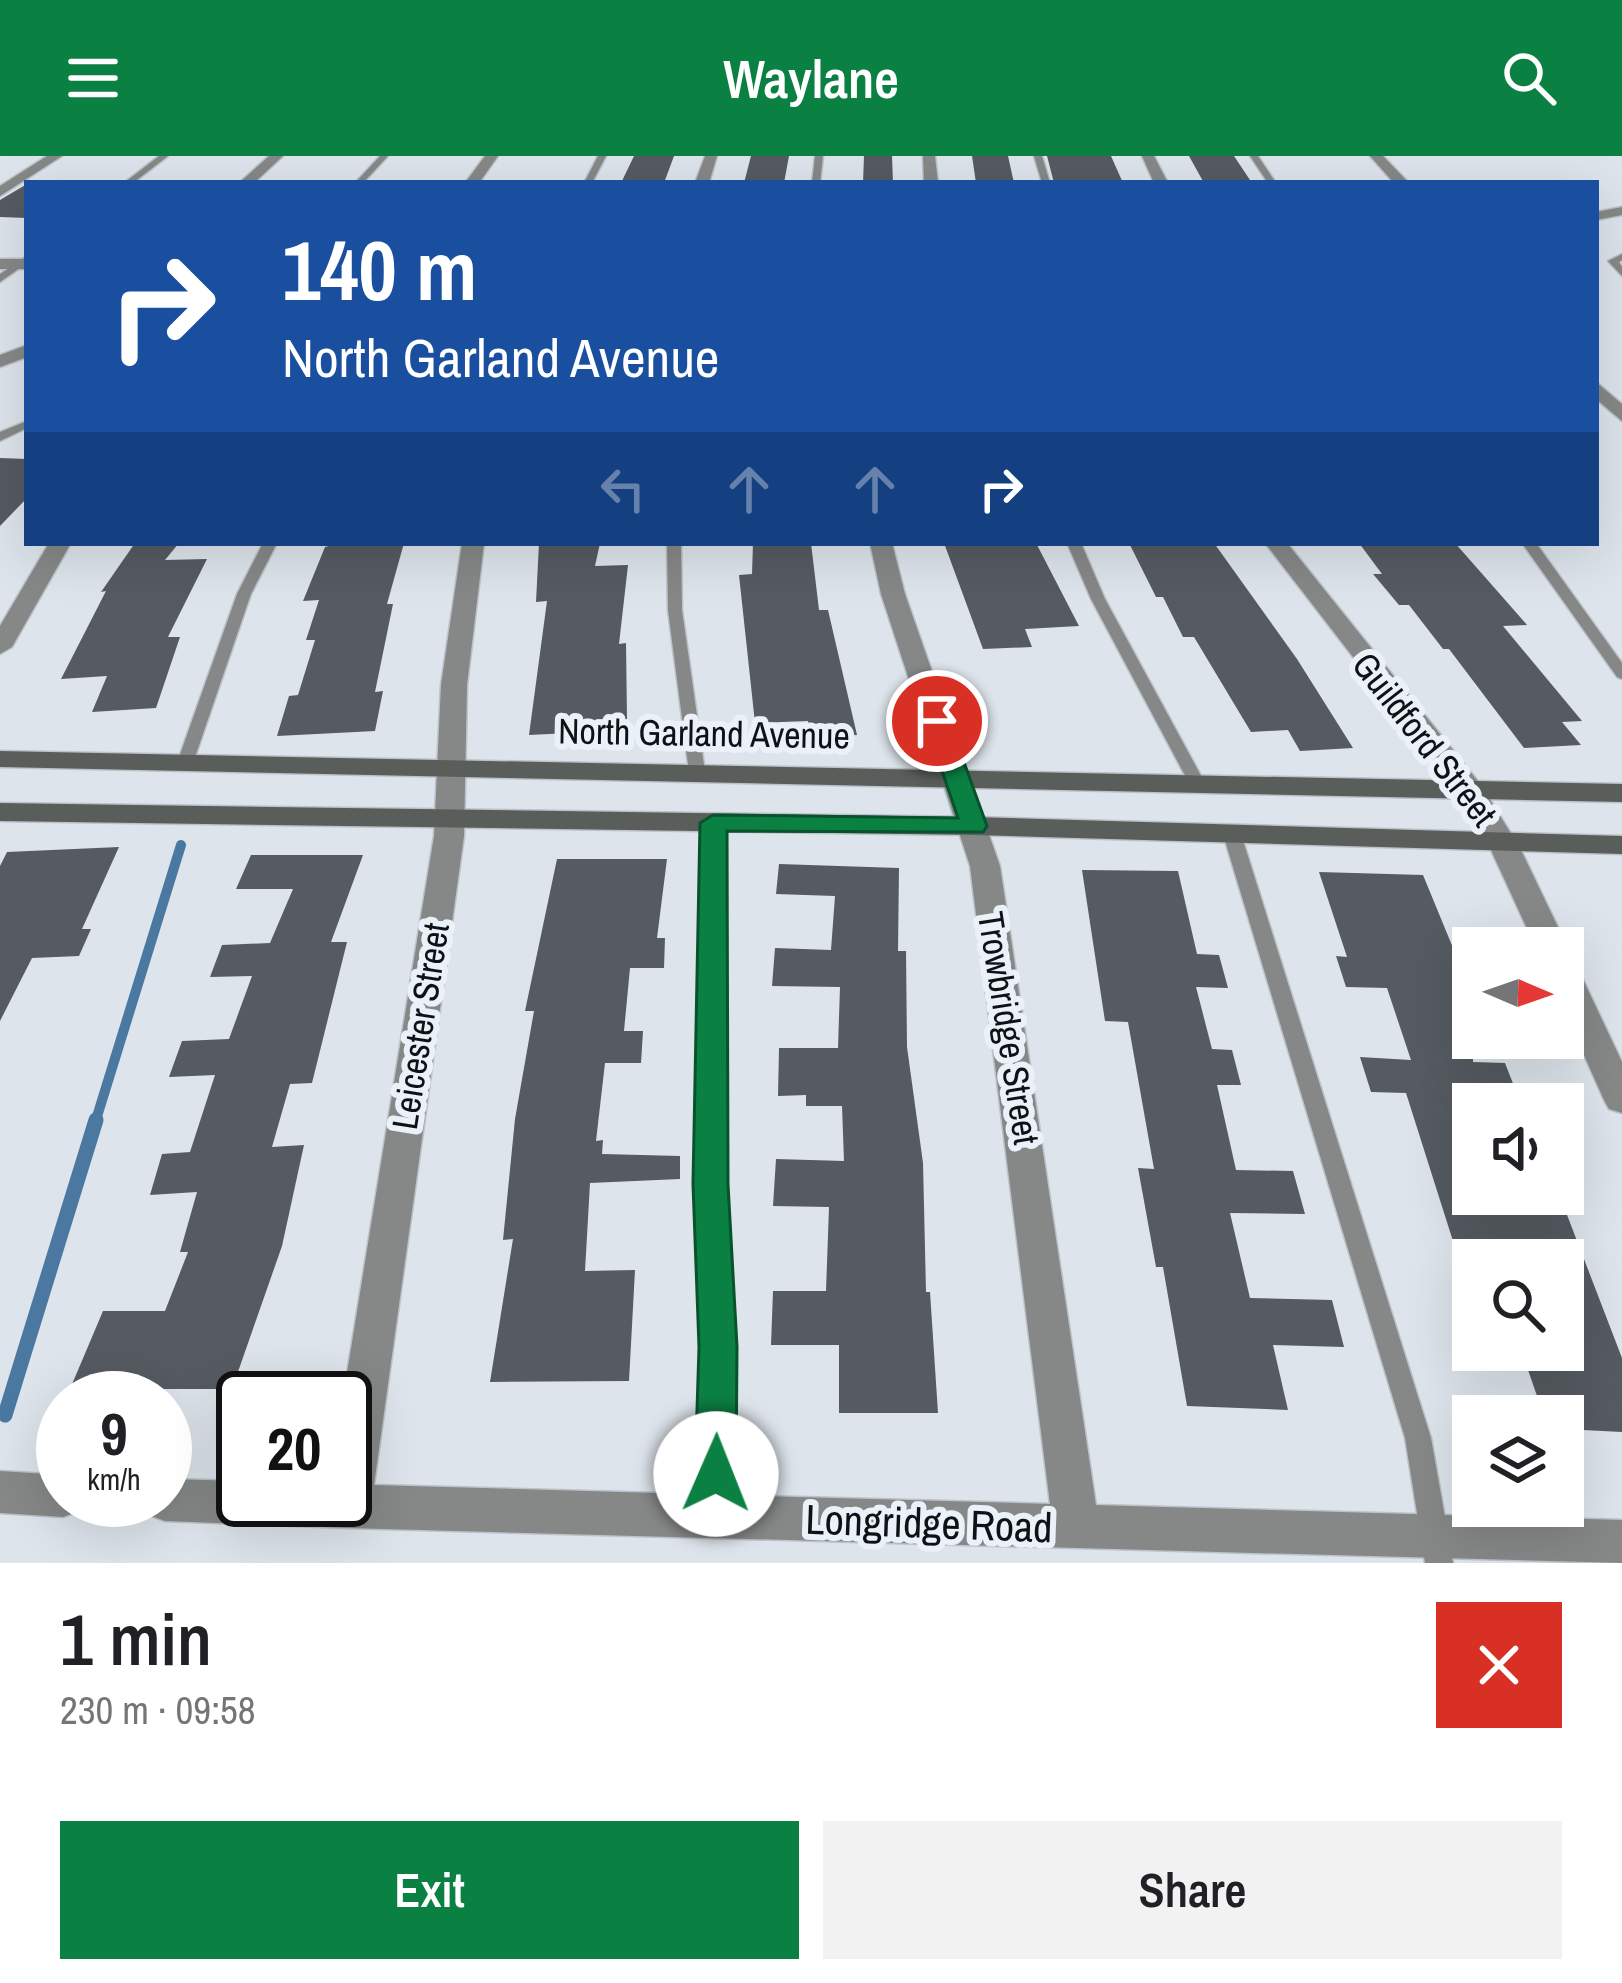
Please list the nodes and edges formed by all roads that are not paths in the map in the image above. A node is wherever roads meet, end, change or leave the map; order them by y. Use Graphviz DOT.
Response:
graph roads {
  1 [pos="56,156"];
  2 [pos="164,156"];
  3 [pos="277,156"];
  4 [pos="384,156"];
  5 [pos="1376,156"];
  6 [pos="132,180"];
  7 [pos="249,180"];
  8 [pos="362,180"];
  9 [pos="1399,180"];
  10 [pos="0,192"];
  11 [pos="1622,257"];
  12 [pos="1622,273"];
  13 [pos="1599,391"];
  14 [pos="1622,415"];
  15 [pos="58,546"];
  16 [pos="268,546"];
  17 [pos="473,546"];
  18 [pos="674,546"];
  19 [pos="882,546"];
  20 [pos="1075,546"];
  21 [pos="1278,546"];
  22 [pos="1530,546"];
  23 [pos="0,647"];
  24 [pos="1622,674"];
  25 [pos="0,759"];
  26 [pos="185,763"];
  27 [pos="453,766"];
  28 [pos="698,772"];
  29 [pos="956,778"];
  30 [pos="1197,783"];
  31 [pos="1470,790"];
  32 [pos="1622,793"];
  33 [pos="0,812"];
  34 [pos="450,820"];
  35 [pos="713,823"];
  36 [pos="974,826"];
  37 [pos="1232,834"];
  38 [pos="1503,841"];
  39 [pos="1622,845"];
  40 [pos="1542,927"];
  41 [pos="1584,1017"];
  42 [pos="1622,1100"];
  43 [pos="368,1371"];
  44 [pos="0,1492"];
  45 [pos="36,1494"];
  46 [pos="372,1508"];
  47 [pos="715,1517"];
  48 [pos="1076,1527"];
  49 [pos="1622,1542"];
  50 [pos="1436,1550"];
  1 -- 10 [label="street"];
  2 -- 6 [label="lane"];
  3 -- 7 [label="street"];
  4 -- 8 [label="lane"];
  5 -- 9 [label="street"];
  11 -- 12 [label="lane"];
  13 -- 14 [label="street"];
  15 -- 23 [label="street"];
  16 -- 26 [label="lane"];
  17 -- 27 [label="street, Leicester Street"];
  18 -- 28 [label="lane"];
  19 -- 29 [label="street, Trowbridge Street"];
  20 -- 30 [label="lane"];
  21 -- 31 [label="street, Guildford Street"];
  22 -- 24 [label="lane"];
  25 -- 26 [label="main road, North Garland Avenue"];
  26 -- 27 [label="main road, North Garland Avenue"];
  27 -- 28 [label="main road, North Garland Avenue"];
  27 -- 34 [label="street, Leicester Street"];
  28 -- 29 [label="main road, North Garland Avenue"];
  29 -- 30 [label="main road, North Garland Avenue"];
  29 -- 36 [label="street, Trowbridge Street"];
  30 -- 31 [label="main road, North Garland Avenue"];
  31 -- 32 [label="main road, North Garland Avenue"];
  31 -- 38 [label="street, Guildford Street"];
  33 -- 34 [label="main road"];
  34 -- 35 [label="main road"];
  34 -- 43 [label="street, Leicester Street"];
  35 -- 36 [label="main road"];
  35 -- 47 [label="lane"];
  36 -- 37 [label="main road"];
  36 -- 48 [label="street, Trowbridge Street"];
  37 -- 38 [label="main road"];
  37 -- 50 [label="lane"];
  38 -- 39 [label="main road"];
  38 -- 40 [label="street, Guildford Street"];
  41 -- 42 [label="street"];
  44 -- 45 [label="street"];
  46 -- 47 [label="street, Longridge Road"];
  47 -- 48 [label="street, Longridge Road"];
  48 -- 50 [label="street, Longridge Road"];
  49 -- 50 [label="street, Longridge Road"];
}
